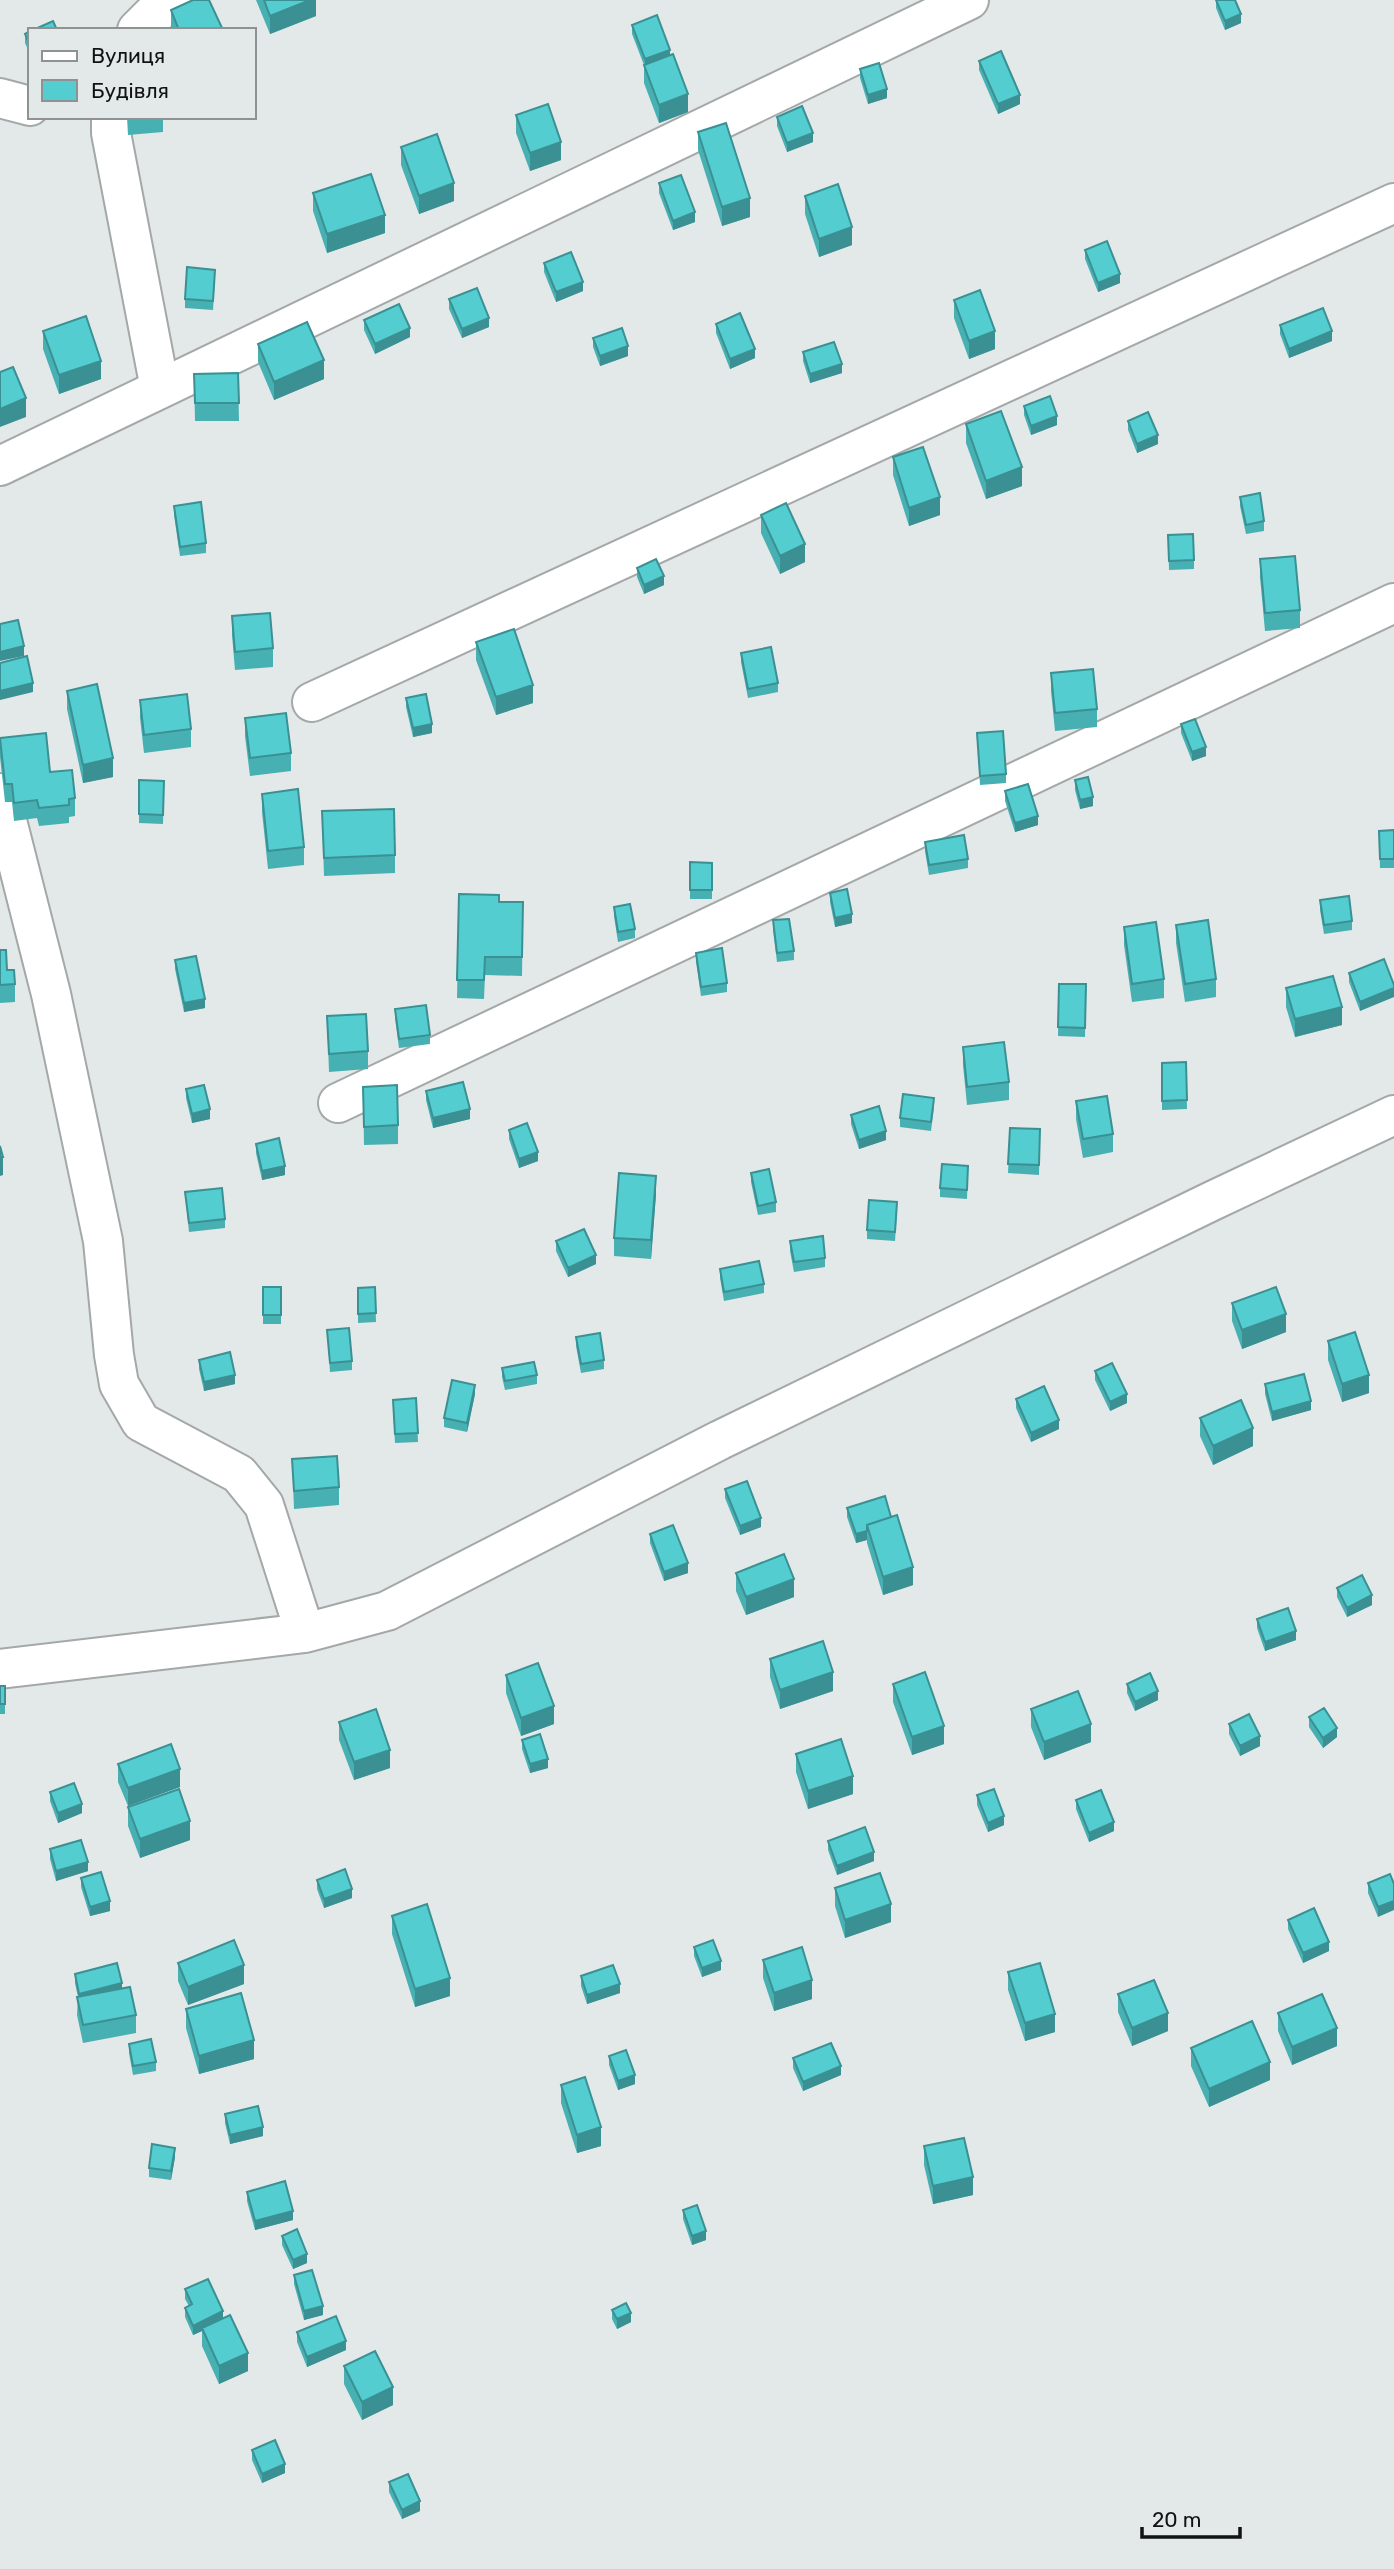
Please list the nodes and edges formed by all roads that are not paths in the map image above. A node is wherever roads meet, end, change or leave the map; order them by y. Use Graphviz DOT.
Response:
graph roads {
  1 [pos="179,0"];
  2 [pos="969,0"];
  3 [pos="139,28"];
  4 [pos="0,98"];
  5 [pos="28,105"];
  6 [pos="107,123"];
  7 [pos="1394,203"];
  8 [pos="160,389"];
  9 [pos="0,466"];
  10 [pos="1394,603"];
  11 [pos="312,702"];
  12 [pos="0,793"];
  13 [pos="338,1103"];
  14 [pos="1394,1115"];
  15 [pos="305,1633"];
  16 [pos="0,1669"];
  1 -- 3 [label="street"];
  2 -- 8 [label="street"];
  4 -- 5 [label="street"];
  6 -- 8 [label="street"];
  7 -- 11 [label="street"];
  8 -- 9 [label="street"];
  10 -- 13 [label="street"];
  12 -- 15 [label="street"];
  14 -- 15 [label="street"];
  15 -- 16 [label="street"];
}
